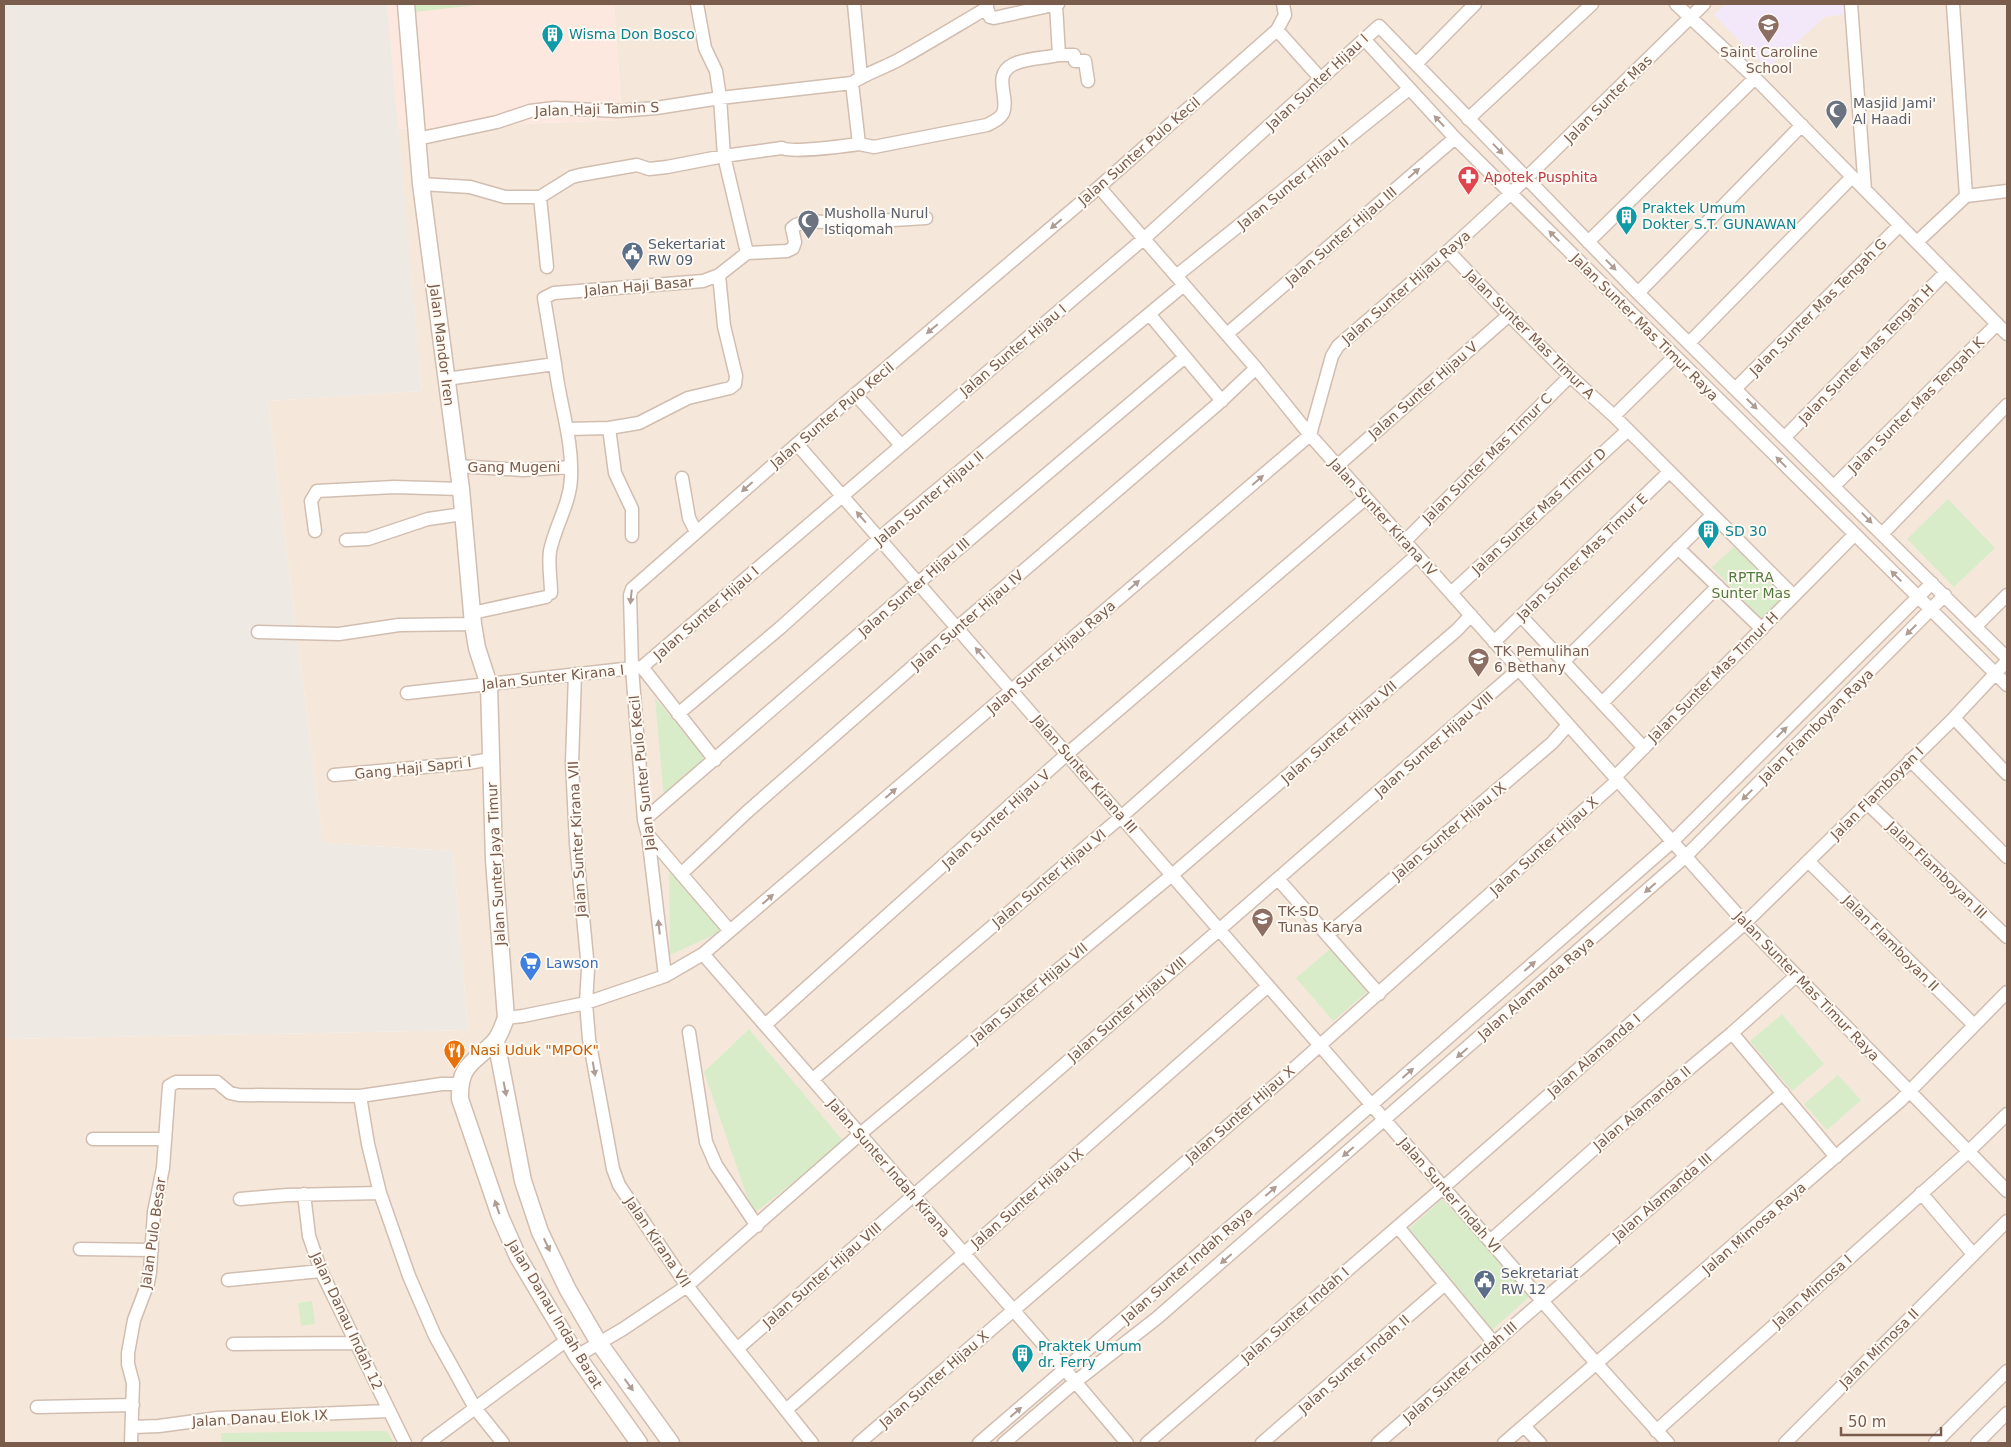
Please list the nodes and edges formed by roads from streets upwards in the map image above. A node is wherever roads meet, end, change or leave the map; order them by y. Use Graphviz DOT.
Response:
graph roads {
  1 [pos="406,4"];
  2 [pos="697,4"];
  3 [pos="854,4"];
  4 [pos="1057,4"];
  5 [pos="1283,4"];
  6 [pos="1475,4"];
  7 [pos="1592,4"];
  8 [pos="1676,4"];
  9 [pos="1704,4"];
  10 [pos="1851,4"];
  11 [pos="1953,4"];
  12 [pos="987,6"];
  13 [pos="1690,17"];
  14 [pos="1379,26"];
  15 [pos="1277,30"];
  16 [pos="1364,39"];
  17 [pos="1060,55"];
  18 [pos="1416,64"];
  19 [pos="1755,78"];
  20 [pos="1321,79"];
  21 [pos="856,80"];
  22 [pos="1088,81"];
  23 [pos="1409,89"];
  24 [pos="720,98"];
  25 [pos="1468,119"];
  26 [pos="1802,126"];
  27 [pos="1455,138"];
  28 [pos="417,139"];
  29 [pos="859,144"];
  30 [pos="724,156"];
  31 [pos="1852,177"];
  32 [pos="1527,179"];
  33 [pos="421,184"];
  34 [pos="1099,187"];
  35 [pos="1865,190"];
  36 [pos="2002,192"];
  37 [pos="1511,193"];
  38 [pos="1966,196"];
  39 [pos="540,197"];
  40 [pos="2007,203"];
  41 [pos="926,218"];
  42 [pos="1900,225"];
  43 [pos="1144,239"];
  44 [pos="1588,242"];
  45 [pos="1917,242"];
  46 [pos="1448,251"];
  47 [pos="746,253"];
  48 [pos="547,267"];
  49 [pos="1946,272"];
  50 [pos="719,275"];
  51 [pos="1180,281"];
  52 [pos="1638,293"];
  53 [pos="1150,314"];
  54 [pos="1509,315"];
  55 [pos="1997,324"];
  56 [pos="1227,334"];
  57 [pos="2007,334"];
  58 [pos="1689,343"];
  59 [pos="1674,356"];
  60 [pos="1185,357"];
  61 [pos="555,364"];
  62 [pos="1256,368"];
  63 [pos="1570,376"];
  64 [pos="446,379"];
  65 [pos="1736,388"];
  66 [pos="855,394"];
  67 [pos="1222,401"];
  68 [pos="2007,405"];
  69 [pos="1614,416"];
  70 [pos="609,428"];
  71 [pos="568,429"];
  72 [pos="1628,430"];
  73 [pos="1785,437"];
  74 [pos="1305,439"];
  75 [pos="797,444"];
  76 [pos="901,445"];
  77 [pos="457,466"];
  78 [pos="1337,466"];
  79 [pos="571,467"];
  80 [pos="1669,472"];
  81 [pos="682,478"];
  82 [pos="1835,485"];
  83 [pos="460,489"];
  84 [pos="843,496"];
  85 [pos="1366,498"];
  86 [pos="463,514"];
  87 [pos="1712,515"];
  88 [pos="315,531"];
  89 [pos="696,532"];
  90 [pos="1882,534"];
  91 [pos="1854,535"];
  92 [pos="632,536"];
  93 [pos="880,538"];
  94 [pos="346,540"];
  95 [pos="1405,541"];
  96 [pos="1678,548"];
  97 [pos="1417,555"];
  98 [pos="918,583"];
  99 [pos="1932,583"];
  100 [pos="1718,586"];
  101 [pos="1451,593"];
  102 [pos="1945,595"];
  103 [pos="2007,595"];
  104 [pos="1794,596"];
  105 [pos="1918,597"];
  106 [pos="1931,610"];
  107 [pos="1471,615"];
  108 [pos="1521,616"];
  109 [pos="472,619"];
  110 [pos="1976,626"];
  111 [pos="958,628"];
  112 [pos="1762,628"];
  113 [pos="258,632"];
  114 [pos="1494,642"];
  115 [pos="2007,659"];
  116 [pos="1563,662"];
  117 [pos="637,668"];
  118 [pos="1519,669"];
  119 [pos="1995,673"];
  120 [pos="575,674"];
  121 [pos="489,684"];
  122 [pos="2007,685"];
  123 [pos="1012,690"];
  124 [pos="407,693"];
  125 [pos="1602,703"];
  126 [pos="678,714"];
  127 [pos="1954,718"];
  128 [pos="1568,725"];
  129 [pos="1644,748"];
  130 [pos="1067,754"];
  131 [pos="491,759"];
  132 [pos="715,760"];
  133 [pos="1910,760"];
  134 [pos="2007,774"];
  135 [pos="334,775"];
  136 [pos="1616,779"];
  137 [pos="1867,803"];
  138 [pos="1121,817"];
  139 [pos="644,820"];
  140 [pos="648,835"];
  141 [pos="1673,841"];
  142 [pos="1686,856"];
  143 [pos="2007,857"];
  144 [pos="1808,861"];
  145 [pos="681,874"];
  146 [pos="1172,875"];
  147 [pos="1278,879"];
  148 [pos="1745,923"];
  149 [pos="1218,929"];
  150 [pos="730,930"];
  151 [pos="1327,935"];
  152 [pos="2007,937"];
  153 [pos="703,954"];
  154 [pos="664,976"];
  155 [pos="1796,976"];
  156 [pos="1268,986"];
  157 [pos="2007,992"];
  158 [pos="1378,994"];
  159 [pos="586,1003"];
  160 [pos="506,1018"];
  161 [pos="1974,1025"];
  162 [pos="765,1026"];
  163 [pos="689,1032"];
  164 [pos="1732,1033"];
  165 [pos="496,1041"];
  166 [pos="1319,1045"];
  167 [pos="812,1079"];
  168 [pos="460,1084"];
  169 [pos="1910,1091"];
  170 [pos="1783,1094"];
  171 [pos="360,1096"];
  172 [pos="1371,1105"];
  173 [pos="2007,1114"];
  174 [pos="1385,1120"];
  175 [pos="860,1134"];
  176 [pos="93,1139"];
  177 [pos="164,1139"];
  178 [pos="1968,1152"];
  179 [pos="1836,1157"];
  180 [pos="1443,1187"];
  181 [pos="2007,1191"];
  182 [pos="380,1193"];
  183 [pos="1921,1193"];
  184 [pos="304,1194"];
  185 [pos="913,1196"];
  186 [pos="240,1199"];
  187 [pos="2007,1221"];
  188 [pos="757,1226"];
  189 [pos="1398,1227"];
  190 [pos="1490,1241"];
  191 [pos="80,1249"];
  192 [pos="152,1250"];
  193 [pos="1973,1254"];
  194 [pos="963,1255"];
  195 [pos="321,1271"];
  196 [pos="228,1280"];
  197 [pos="1445,1284"];
  198 [pos="687,1286"];
  199 [pos="1542,1301"];
  200 [pos="1014,1311"];
  201 [pos="567,1340"];
  202 [pos="355,1343"];
  203 [pos="599,1343"];
  204 [pos="233,1344"];
  205 [pos="1494,1344"];
  206 [pos="737,1349"];
  207 [pos="577,1356"];
  208 [pos="1596,1364"];
  209 [pos="1065,1370"];
  210 [pos="2007,1371"];
  211 [pos="1075,1382"];
  212 [pos="133,1405"];
  213 [pos="38,1407"];
  214 [pos="474,1408"];
  215 [pos="786,1410"];
  216 [pos="388,1411"];
  217 [pos="2007,1413"];
  218 [pos="1524,1426"];
  219 [pos="133,1427"];
  220 [pos="1656,1431"];
  221 [pos="131,1443"];
  222 [pos="405,1443"];
  223 [pos="428,1443"];
  224 [pos="503,1443"];
  225 [pos="639,1443"];
  226 [pos="671,1443"];
  227 [pos="812,1443"];
  228 [pos="859,1443"];
  229 [pos="979,1443"];
  230 [pos="1004,1443"];
  231 [pos="1127,1443"];
  232 [pos="1147,1443"];
  233 [pos="1262,1443"];
  234 [pos="1378,1443"];
  235 [pos="1504,1443"];
  236 [pos="1540,1443"];
  237 [pos="1668,1443"];
  238 [pos="1785,1443"];
  239 [pos="1935,1443"];
  240 [pos="1977,1443"];
  1 -- 28 [label="street, Jalan Mandor Iren"];
  2 -- 24 [label="street"];
  3 -- 21 [label="street"];
  4 -- 12 [label="street"];
  4 -- 17 [label="street"];
  5 -- 15 [label="street"];
  6 -- 18 [label="street"];
  7 -- 25 [label="street"];
  8 -- 13 [label="street"];
  9 -- 13 [label="street, Jalan Sunter Mas"];
  10 -- 35 [label="street"];
  11 -- 38 [label="street"];
  12 -- 21 [label="street, Jalan Haji Tamin S"];
  13 -- 19 [label="street"];
  13 -- 32 [label="street, Jalan Sunter Mas"];
  14 -- 16 [label="street, Jalan Sunter Hijau I"];
  14 -- 18 [label="street, Jalan Sunter Mas Timur Raya"];
  15 -- 20 [label="street"];
  15 -- 34 [label="street, Jalan Sunter Pulo Kecil"];
  16 -- 20 [label="street, Jalan Sunter Hijau I"];
  16 -- 23 [label="street, Jalan Sunter Mas Timur Raya"];
  17 -- 22 [label="street"];
  17 -- 29 [label="street"];
  18 -- 25 [label="street, Jalan Sunter Mas Timur Raya"];
  19 -- 26 [label="street"];
  19 -- 44 [label="street"];
  20 -- 43 [label="street, Jalan Sunter Hijau I"];
  21 -- 24 [label="street, Jalan Haji Tamin S"];
  21 -- 29 [label="street"];
  27 -- 23 [label="street, Jalan Sunter Mas Timur Raya, one-way"];
  23 -- 51 [label="street, Jalan Sunter Hijau II"];
  24 -- 28 [label="street, Jalan Haji Tamin S"];
  24 -- 30 [label="street"];
  25 -- 32 [label="street, Jalan Sunter Mas Timur Raya, one-way"];
  26 -- 31 [label="street"];
  26 -- 52 [label="street"];
  27 -- 37 [label="street, Jalan Sunter Mas Timur Raya"];
  56 -- 27 [label="street, Jalan Sunter Hijau III, one-way"];
  28 -- 33 [label="street, Jalan Mandor Iren"];
  29 -- 30 [label="street"];
  30 -- 39 [label="street"];
  30 -- 47 [label="street"];
  31 -- 35 [label="street"];
  31 -- 58 [label="street"];
  32 -- 37 [label="street, Jalan Sunter Mas"];
  32 -- 44 [label="street, Jalan Sunter Mas Timur Raya"];
  33 -- 39 [label="street"];
  33 -- 64 [label="street, Jalan Mandor Iren"];
  34 -- 43 [label="street, Jalan Sunter Kirana IV"];
  34 -- 66 [label="street, Jalan Sunter Pulo Kecil, one-way"];
  35 -- 42 [label="street"];
  36 -- 38 [label="street"];
  36 -- 40 [label="street"];
  37 -- 46 [label="street, Jalan Sunter Hijau Raya"];
  59 -- 37 [label="street, Jalan Sunter Mas Timur Raya, one-way"];
  38 -- 45 [label="street"];
  39 -- 48 [label="street"];
  41 -- 47 [label="street"];
  42 -- 45 [label="street"];
  42 -- 65 [label="street, Jalan Sunter Mas Tengah G"];
  43 -- 51 [label="street, Jalan Sunter Kirana IV"];
  43 -- 76 [label="street, Jalan Sunter Hijau I"];
  44 -- 52 [label="street, Jalan Sunter Mas Timur Raya, one-way"];
  45 -- 49 [label="street"];
  46 -- 54 [label="street, Jalan Sunter Mas Timur A"];
  46 -- 74 [label="street, Jalan Sunter Hijau Raya"];
  47 -- 50 [label="street, Jalan Haji Basar"];
  49 -- 55 [label="street"];
  49 -- 73 [label="street, Jalan Sunter Mas Tengah H"];
  50 -- 61 [label="street, Jalan Haji Basar"];
  50 -- 70 [label="street"];
  51 -- 53 [label="street, Jalan Sunter Hijau II"];
  51 -- 56 [label="street, Jalan Sunter Kirana IV"];
  52 -- 58 [label="street, Jalan Sunter Mas Timur Raya"];
  53 -- 60 [label="street"];
  53 -- 93 [label="street, Jalan Sunter Hijau II"];
  54 -- 63 [label="street, Jalan Sunter Mas Timur A"];
  54 -- 78 [label="street, Jalan Sunter Hijau V"];
  55 -- 57 [label="street"];
  55 -- 82 [label="street, Jalan Sunter Mas Tengah K"];
  56 -- 62 [label="street, Jalan Sunter Kirana IV"];
  58 -- 65 [label="street, Jalan Sunter Mas Timur Raya"];
  59 -- 69 [label="street"];
  91 -- 59 [label="street, Jalan Sunter Mas Timur Raya, one-way"];
  60 -- 67 [label="street"];
  60 -- 98 [label="street, Jalan Sunter Hijau III"];
  61 -- 64 [label="street"];
  61 -- 71 [label="street"];
  62 -- 67 [label="street, Jalan Sunter Hijau IV"];
  62 -- 74 [label="street, Jalan Sunter Kirana IV"];
  63 -- 69 [label="street, Jalan Sunter Mas Timur A"];
  63 -- 95 [label="street, Jalan Sunter Mas Timur C"];
  64 -- 77 [label="street, Jalan Mandor Iren"];
  65 -- 73 [label="street, Jalan Sunter Mas Timur Raya, one-way"];
  66 -- 75 [label="street, Jalan Sunter Pulo Kecil"];
  66 -- 76 [label="street"];
  67 -- 111 [label="street, Jalan Sunter Hijau IV"];
  68 -- 90 [label="street"];
  69 -- 72 [label="street, Jalan Sunter Mas Timur A"];
  70 -- 71 [label="street"];
  70 -- 92 [label="street"];
  71 -- 79 [label="street"];
  72 -- 80 [label="street, Jalan Sunter Mas Timur A"];
  72 -- 101 [label="street, Jalan Sunter Mas Timur D"];
  73 -- 82 [label="street, Jalan Sunter Mas Timur Raya"];
  74 -- 78 [label="street, Jalan Sunter Kirana IV"];
  123 -- 74 [label="street, Jalan Sunter Hijau Raya, one-way"];
  75 -- 84 [label="street, Jalan Sunter Kirana III"];
  75 -- 89 [label="street, Jalan Sunter Pulo Kecil, one-way"];
  76 -- 84 [label="street, Jalan Sunter Hijau I"];
  77 -- 79 [label="street, Gang Mugeni"];
  77 -- 83 [label="street, Jalan Mandor Iren"];
  78 -- 85 [label="street, Jalan Sunter Kirana IV"];
  79 -- 109 [label="street"];
  80 -- 87 [label="street, Jalan Sunter Mas Timur A"];
  80 -- 108 [label="street, Jalan Sunter Mas Timur E"];
  81 -- 89 [label="street"];
  82 -- 90 [label="street, Jalan Sunter Mas Timur Raya, one-way"];
  83 -- 86 [label="street, Jalan Mandor Iren"];
  83 -- 88 [label="street"];
  93 -- 84 [label="street, Jalan Sunter Kirana III, one-way"];
  84 -- 117 [label="street, Jalan Sunter Hijau I"];
  85 -- 95 [label="street, Jalan Sunter Kirana IV"];
  85 -- 130 [label="street, Jalan Sunter Hijau V"];
  86 -- 94 [label="street"];
  86 -- 109 [label="street, Jalan Mandor Iren"];
  87 -- 96 [label="street"];
  87 -- 104 [label="street, Jalan Sunter Mas Timur A"];
  89 -- 117 [label="street, Jalan Sunter Pulo Kecil, one-way"];
  90 -- 99 [label="street, Jalan Sunter Mas Timur Raya"];
  91 -- 104 [label="street, Jalan Sunter Mas Timur H"];
  105 -- 91 [label="street, Jalan Sunter Mas Timur Raya, one-way"];
  93 -- 98 [label="street, Jalan Sunter Kirana III"];
  93 -- 126 [label="street, Jalan Sunter Hijau II"];
  95 -- 97 [label="street, Jalan Sunter Kirana IV"];
  96 -- 100 [label="street"];
  96 -- 116 [label="street"];
  97 -- 101 [label="street, Jalan Sunter Kirana IV"];
  97 -- 138 [label="street, Jalan Sunter Hijau VI"];
  98 -- 111 [label="street, Jalan Sunter Kirana III"];
  98 -- 132 [label="street, Jalan Sunter Hijau III"];
  99 -- 102 [label="street, Jalan Sunter Mas Timur Raya"];
  99 -- 105 [label="street, Jalan Flamboyan Raya"];
  100 -- 112 [label="street"];
  100 -- 125 [label="street"];
  101 -- 107 [label="street, Jalan Sunter Kirana IV"];
  102 -- 106 [label="street, Jalan Flamboyan Raya"];
  102 -- 110 [label="street, Jalan Sunter Mas Timur Raya"];
  103 -- 110 [label="street"];
  104 -- 112 [label="street, Jalan Sunter Mas Timur H"];
  105 -- 106 [label="street, Jalan Sunter Mas Timur Raya"];
  141 -- 105 [label="street, Jalan Flamboyan Raya, one-way"];
  106 -- 119 [label="street, Jalan Sunter Mas Timur Raya"];
  106 -- 142 [label="street, Jalan Flamboyan Raya, one-way"];
  107 -- 114 [label="street, Jalan Sunter Kirana IV"];
  107 -- 146 [label="street, Jalan Sunter Hijau VII"];
  108 -- 114 [label="street, Jalan Sunter Mas Timur E"];
  108 -- 116 [label="street"];
  109 -- 113 [label="street"];
  109 -- 121 [label="street, Jalan Mandor Iren"];
  110 -- 115 [label="street, Jalan Sunter Mas Timur Raya"];
  123 -- 111 [label="street, Jalan Sunter Kirana III, one-way"];
  111 -- 145 [label="street, Jalan Sunter Hijau IV"];
  112 -- 129 [label="street, Jalan Sunter Mas Timur H"];
  114 -- 118 [label="street, Jalan Sunter Kirana IV"];
  115 -- 119 [label="street, Jalan Flamboyan I"];
  116 -- 125 [label="street"];
  117 -- 120 [label="street, Jalan Sunter Kirana I"];
  117 -- 126 [label="street, Jalan Sunter Kirana I"];
  117 -- 139 [label="street, Jalan Sunter Pulo Kecil"];
  118 -- 128 [label="street, Jalan Sunter Kirana IV"];
  118 -- 147 [label="street, Jalan Sunter Hijau VIII"];
  119 -- 122 [label="street, Jalan Sunter Mas Timur Raya"];
  119 -- 127 [label="street, Jalan Flamboyan I"];
  120 -- 121 [label="street, Jalan Sunter Kirana I"];
  120 -- 159 [label="street, Jalan Sunter Kirana VII"];
  121 -- 124 [label="street, Jalan Sunter Kirana I"];
  121 -- 131 [label="street, Jalan Sunter Jaya Timur"];
  123 -- 130 [label="street, Jalan Sunter Kirana III"];
  150 -- 123 [label="street, Jalan Sunter Hijau Raya, one-way"];
  125 -- 129 [label="street"];
  126 -- 132 [label="street, Jalan Sunter Kirana I"];
  127 -- 133 [label="street, Jalan Flamboyan I"];
  127 -- 134 [label="street"];
  128 -- 136 [label="street, Jalan Sunter Kirana IV"];
  128 -- 151 [label="street, Jalan Sunter Hijau IX"];
  129 -- 136 [label="street, Jalan Sunter Mas Timur H"];
  130 -- 138 [label="street, Jalan Sunter Kirana III"];
  130 -- 162 [label="street, Jalan Sunter Hijau V"];
  131 -- 135 [label="street, Gang Haji Sapri I"];
  131 -- 160 [label="street, Jalan Sunter Jaya Timur"];
  132 -- 139 [label="street, Jalan Sunter Hijau III"];
  133 -- 137 [label="street, Jalan Flamboyan I"];
  133 -- 143 [label="street"];
  136 -- 141 [label="street, Jalan Sunter Kirana IV"];
  136 -- 158 [label="street, Jalan Sunter Hijau X"];
  137 -- 144 [label="street, Jalan Flamboyan I"];
  137 -- 152 [label="street, Jalan Flamboyan III"];
  138 -- 146 [label="street, Jalan Sunter Kirana III"];
  138 -- 167 [label="street, Jalan Sunter Hijau VI"];
  139 -- 140 [label="street, Jalan Sunter Pulo Kecil"];
  140 -- 145 [label="street"];
  154 -- 140 [label="street, Jalan Sunter Pulo Kecil, one-way"];
  141 -- 142 [label="street, Jalan Sunter Mas Timur Raya"];
  172 -- 141 [label="street, Jalan Alamanda Raya, one-way"];
  142 -- 148 [label="street, Jalan Sunter Mas Timur Raya"];
  142 -- 174 [label="street, Jalan Alamanda Raya, one-way"];
  144 -- 148 [label="street, Jalan Flamboyan I"];
  144 -- 161 [label="street, Jalan Flamboyan II"];
  145 -- 150 [label="street"];
  146 -- 149 [label="street, Jalan Sunter Kirana III"];
  146 -- 175 [label="street, Jalan Sunter Hijau VII"];
  147 -- 149 [label="street, Jalan Sunter Hijau VIII"];
  147 -- 151 [label="street"];
  148 -- 155 [label="street, Jalan Sunter Mas Timur Raya"];
  148 -- 180 [label="street, Jalan Alamanda I"];
  149 -- 156 [label="street, Jalan Sunter Kirana III"];
  149 -- 185 [label="street, Jalan Sunter Hijau VIII"];
  150 -- 153 [label="street, Jalan Sunter Hijau Raya"];
  151 -- 158 [label="street"];
  153 -- 154 [label="street, Jalan Sunter Hijau Raya"];
  153 -- 162 [label="street, Jalan Sunter Indah Kirana"];
  154 -- 159 [label="street, Jalan Sunter Hijau Raya"];
  155 -- 164 [label="street, Jalan Alamanda II"];
  155 -- 169 [label="street, Jalan Sunter Mas Timur Raya"];
  156 -- 166 [label="street, Jalan Sunter Kirana III"];
  156 -- 194 [label="street, Jalan Sunter Hijau IX"];
  157 -- 161 [label="street, Jalan Mimosa Raya"];
  158 -- 166 [label="street, Jalan Sunter Hijau X"];
  159 -- 160 [label="street, Jalan Sunter Hijau Raya"];
  159 -- 198 [label="street, Jalan Kirana VII, one-way"];
  160 -- 165 [label="street, Jalan Sunter Jaya Timur"];
  161 -- 169 [label="street, Jalan Mimosa Raya"];
  162 -- 167 [label="street, Jalan Sunter Indah Kirana"];
  163 -- 188 [label="street"];
  164 -- 170 [label="street"];
  164 -- 190 [label="street, Jalan Alamanda II"];
  165 -- 168 [label="street"];
  165 -- 203 [label="street, Jalan Danau Indah Barat, one-way"];
  166 -- 172 [label="street, Jalan Sunter Kirana III"];
  166 -- 200 [label="street, Jalan Sunter Hijau X"];
  167 -- 175 [label="street, Jalan Sunter Indah Kirana"];
  168 -- 171 [label="street"];
  201 -- 168 [label="street, Jalan Danau Indah Barat, one-way"];
  169 -- 178 [label="street, Jalan Sunter Mas Timur Raya"];
  169 -- 179 [label="street, Jalan Mimosa Raya"];
  170 -- 179 [label="street"];
  170 -- 199 [label="street, Jalan Alamanda III"];
  171 -- 177 [label="street, Jalan Pulo Besar"];
  171 -- 182 [label="street"];
  172 -- 174 [label="street, Jalan Sunter Indah VI"];
  209 -- 172 [label="street, Jalan Sunter Indah Raya, one-way"];
  173 -- 178 [label="street, Jalan Mimosa I"];
  174 -- 180 [label="street, Jalan Sunter Indah VI"];
  174 -- 211 [label="street, Jalan Sunter Indah Raya, one-way"];
  175 -- 185 [label="street, Jalan Sunter Indah Kirana"];
  175 -- 188 [label="street, Jalan Sunter Hijau VII"];
  176 -- 177 [label="street"];
  177 -- 192 [label="street, Jalan Pulo Besar"];
  178 -- 181 [label="street, Jalan Sunter Mas Timur Raya"];
  178 -- 183 [label="street, Jalan Mimosa I"];
  179 -- 208 [label="street, Jalan Mimosa Raya"];
  180 -- 189 [label="street, Jalan Sunter Indah I"];
  180 -- 190 [label="street, Jalan Sunter Indah VI"];
  182 -- 184 [label="street"];
  182 -- 214 [label="street"];
  183 -- 193 [label="street"];
  183 -- 220 [label="street, Jalan Mimosa I"];
  184 -- 186 [label="street"];
  184 -- 195 [label="street, Jalan Danau Indah 12"];
  185 -- 194 [label="street, Jalan Sunter Indah Kirana"];
  185 -- 206 [label="street, Jalan Sunter Hijau VIII"];
  187 -- 193 [label="street, Jalan Mimosa II"];
  188 -- 198 [label="street, Jalan Sunter Hijau VII"];
  189 -- 197 [label="street"];
  189 -- 232 [label="street, Jalan Sunter Indah I"];
  190 -- 199 [label="street, Jalan Sunter Indah VI"];
  191 -- 192 [label="street"];
  192 -- 212 [label="street, Jalan Pulo Besar"];
  193 -- 238 [label="street, Jalan Mimosa II"];
  194 -- 200 [label="street, Jalan Sunter Indah Kirana"];
  194 -- 215 [label="street, Jalan Sunter Hijau IX"];
  195 -- 196 [label="street"];
  195 -- 202 [label="street, Jalan Danau Indah 12"];
  197 -- 205 [label="street"];
  197 -- 233 [label="street, Jalan Sunter Indah II"];
  198 -- 203 [label="street, Jalan Sunter Hijau VII"];
  198 -- 206 [label="street, Jalan Kirana VII"];
  199 -- 205 [label="street, Jalan Sunter Indah III"];
  199 -- 208 [label="street, Jalan Sunter Indah VI"];
  200 -- 209 [label="street, Jalan Sunter Indah Kirana"];
  200 -- 228 [label="street, Jalan Sunter Hijau X"];
  201 -- 207 [label="street, Jalan Danau Indah Barat"];
  201 -- 214 [label="street"];
  202 -- 204 [label="street"];
  202 -- 216 [label="street, Jalan Danau Indah 12"];
  203 -- 207 [label="street, Jalan Sunter Hijau VII"];
  203 -- 226 [label="street, Jalan Danau Indah Barat, one-way"];
  205 -- 234 [label="street, Jalan Sunter Indah III"];
  206 -- 215 [label="street, Jalan Kirana VII"];
  207 -- 225 [label="street, Jalan Danau Indah Barat"];
  208 -- 218 [label="street, Jalan Mimosa Raya"];
  208 -- 220 [label="street, Jalan Sunter Indah VI"];
  209 -- 211 [label="street, Jalan Sunter Indah Kirana"];
  229 -- 209 [label="street, Jalan Sunter Indah Raya, one-way"];
  210 -- 239 [label="street"];
  211 -- 230 [label="street, Jalan Sunter Indah Raya"];
  211 -- 231 [label="street, Jalan Sunter Indah Kirana"];
  212 -- 213 [label="street"];
  212 -- 219 [label="street, Jalan Pulo Besar"];
  214 -- 223 [label="street"];
  214 -- 224 [label="street"];
  215 -- 227 [label="street, Jalan Kirana VII"];
  216 -- 219 [label="street, Jalan Danau Elok IX"];
  216 -- 222 [label="street, Jalan Danau Indah 12"];
  217 -- 240 [label="street"];
  218 -- 235 [label="street, Jalan Mimosa Raya"];
  218 -- 236 [label="street"];
  219 -- 221 [label="street, Jalan Pulo Besar"];
  220 -- 237 [label="street, Jalan Sunter Indah VI"];
}
